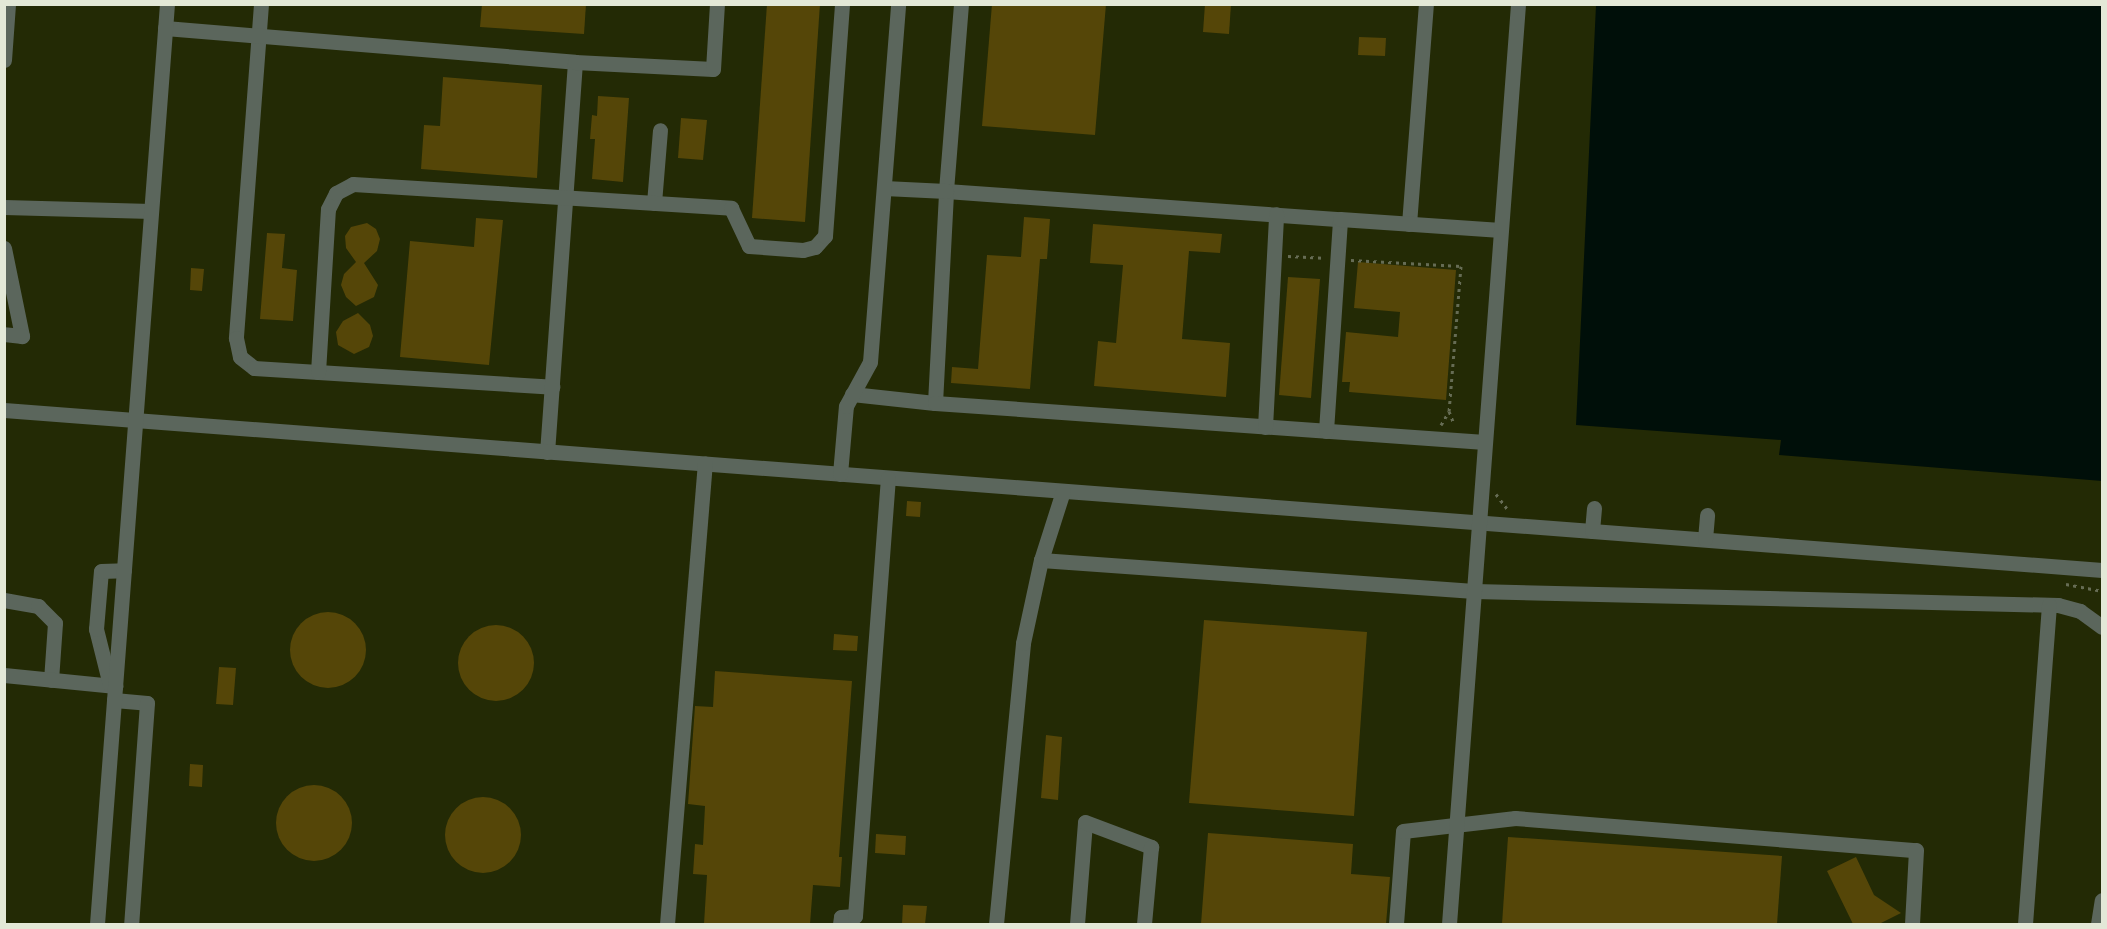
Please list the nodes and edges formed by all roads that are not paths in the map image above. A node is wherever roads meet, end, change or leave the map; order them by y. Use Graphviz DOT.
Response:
graph roads {
  1 [pos="8,4"];
  2 [pos="166,4"];
  3 [pos="261,4"];
  4 [pos="717,4"];
  5 [pos="842,4"];
  6 [pos="898,4"];
  7 [pos="961,4"];
  8 [pos="1426,4"];
  9 [pos="1518,4"];
  10 [pos="165,28"];
  11 [pos="258,35"];
  12 [pos="4,60"];
  13 [pos="575,62"];
  14 [pos="660,130"];
  15 [pos="884,188"];
  16 [pos="946,190"];
  17 [pos="565,198"];
  18 [pos="654,203"];
  19 [pos="4,207"];
  20 [pos="151,211"];
  21 [pos="1276,214"];
  22 [pos="1340,219"];
  23 [pos="1409,224"];
  24 [pos="1501,230"];
  25 [pos="4,248"];
  26 [pos="4,334"];
  27 [pos="318,372"];
  28 [pos="552,387"];
  29 [pos="852,394"];
  30 [pos="935,403"];
  31 [pos="4,410"];
  32 [pos="135,420"];
  33 [pos="1265,427"];
  34 [pos="1326,431"];
  35 [pos="1485,442"];
  36 [pos="547,452"];
  37 [pos="705,464"];
  38 [pos="840,474"];
  39 [pos="888,478"];
  40 [pos="1063,491"];
  41 [pos="1594,508"];
  42 [pos="1707,515"];
  43 [pos="1480,522"];
  44 [pos="1593,531"];
  45 [pos="1705,539"];
  46 [pos="1041,560"];
  47 [pos="124,570"];
  48 [pos="2103,570"];
  49 [pos="1474,591"];
  50 [pos="4,600"];
  51 [pos="2049,605"];
  52 [pos="2103,627"];
  53 [pos="4,675"];
  54 [pos="51,680"];
  55 [pos="113,690"];
  56 [pos="1456,826"];
  57 [pos="2103,900"];
  58 [pos="97,924"];
  59 [pos="130,924"];
  60 [pos="667,924"];
  61 [pos="840,924"];
  62 [pos="996,924"];
  63 [pos="1077,924"];
  64 [pos="1144,924"];
  65 [pos="1396,924"];
  66 [pos="1449,924"];
  67 [pos="1912,924"];
  68 [pos="2025,924"];
  69 [pos="2098,924"];
  1 -- 12 [label="lane"];
  2 -- 10 [label="lane"];
  3 -- 11 [label="lane"];
  4 -- 13 [label="lane"];
  5 -- 18 [label="lane"];
  6 -- 15 [label="lane"];
  7 -- 16 [label="lane"];
  8 -- 23 [label="lane"];
  9 -- 24 [label="lane"];
  10 -- 11 [label="lane"];
  10 -- 20 [label="lane"];
  11 -- 13 [label="lane"];
  11 -- 27 [label="lane"];
  13 -- 17 [label="lane"];
  14 -- 18 [label="lane"];
  15 -- 16 [label="lane"];
  15 -- 29 [label="lane"];
  16 -- 21 [label="lane"];
  16 -- 30 [label="lane"];
  17 -- 18 [label="lane"];
  17 -- 27 [label="lane"];
  17 -- 28 [label="lane"];
  19 -- 20 [label="lane"];
  20 -- 32 [label="lane"];
  21 -- 22 [label="lane"];
  21 -- 33 [label="lane"];
  22 -- 23 [label="lane"];
  22 -- 34 [label="lane"];
  23 -- 24 [label="lane"];
  24 -- 35 [label="lane"];
  25 -- 26 [label="lane"];
  27 -- 28 [label="lane"];
  28 -- 36 [label="lane"];
  29 -- 30 [label="lane"];
  29 -- 38 [label="lane"];
  30 -- 33 [label="lane"];
  31 -- 32 [label="lane"];
  32 -- 36 [label="lane"];
  32 -- 47 [label="lane"];
  33 -- 34 [label="lane"];
  34 -- 35 [label="lane"];
  35 -- 43 [label="lane"];
  36 -- 37 [label="lane"];
  37 -- 38 [label="lane"];
  37 -- 60 [label="lane"];
  38 -- 39 [label="lane"];
  39 -- 40 [label="lane"];
  39 -- 61 [label="lane"];
  40 -- 43 [label="lane"];
  40 -- 46 [label="lane"];
  41 -- 44 [label="lane"];
  42 -- 45 [label="lane"];
  43 -- 44 [label="lane"];
  43 -- 49 [label="lane"];
  44 -- 45 [label="lane"];
  45 -- 48 [label="lane"];
  46 -- 49 [label="lane"];
  46 -- 62 [label="lane"];
  47 -- 55 [label="lane"];
  47 -- 55 [label="lane"];
  49 -- 51 [label="lane"];
  49 -- 56 [label="lane"];
  50 -- 54 [label="lane"];
  51 -- 52 [label="lane"];
  51 -- 68 [label="lane"];
  53 -- 54 [label="lane"];
  54 -- 55 [label="lane"];
  55 -- 58 [label="lane"];
  55 -- 59 [label="lane"];
  56 -- 65 [label="lane"];
  56 -- 66 [label="lane"];
  56 -- 67 [label="lane"];
  57 -- 69 [label="lane"];
  63 -- 64 [label="lane"];
}
